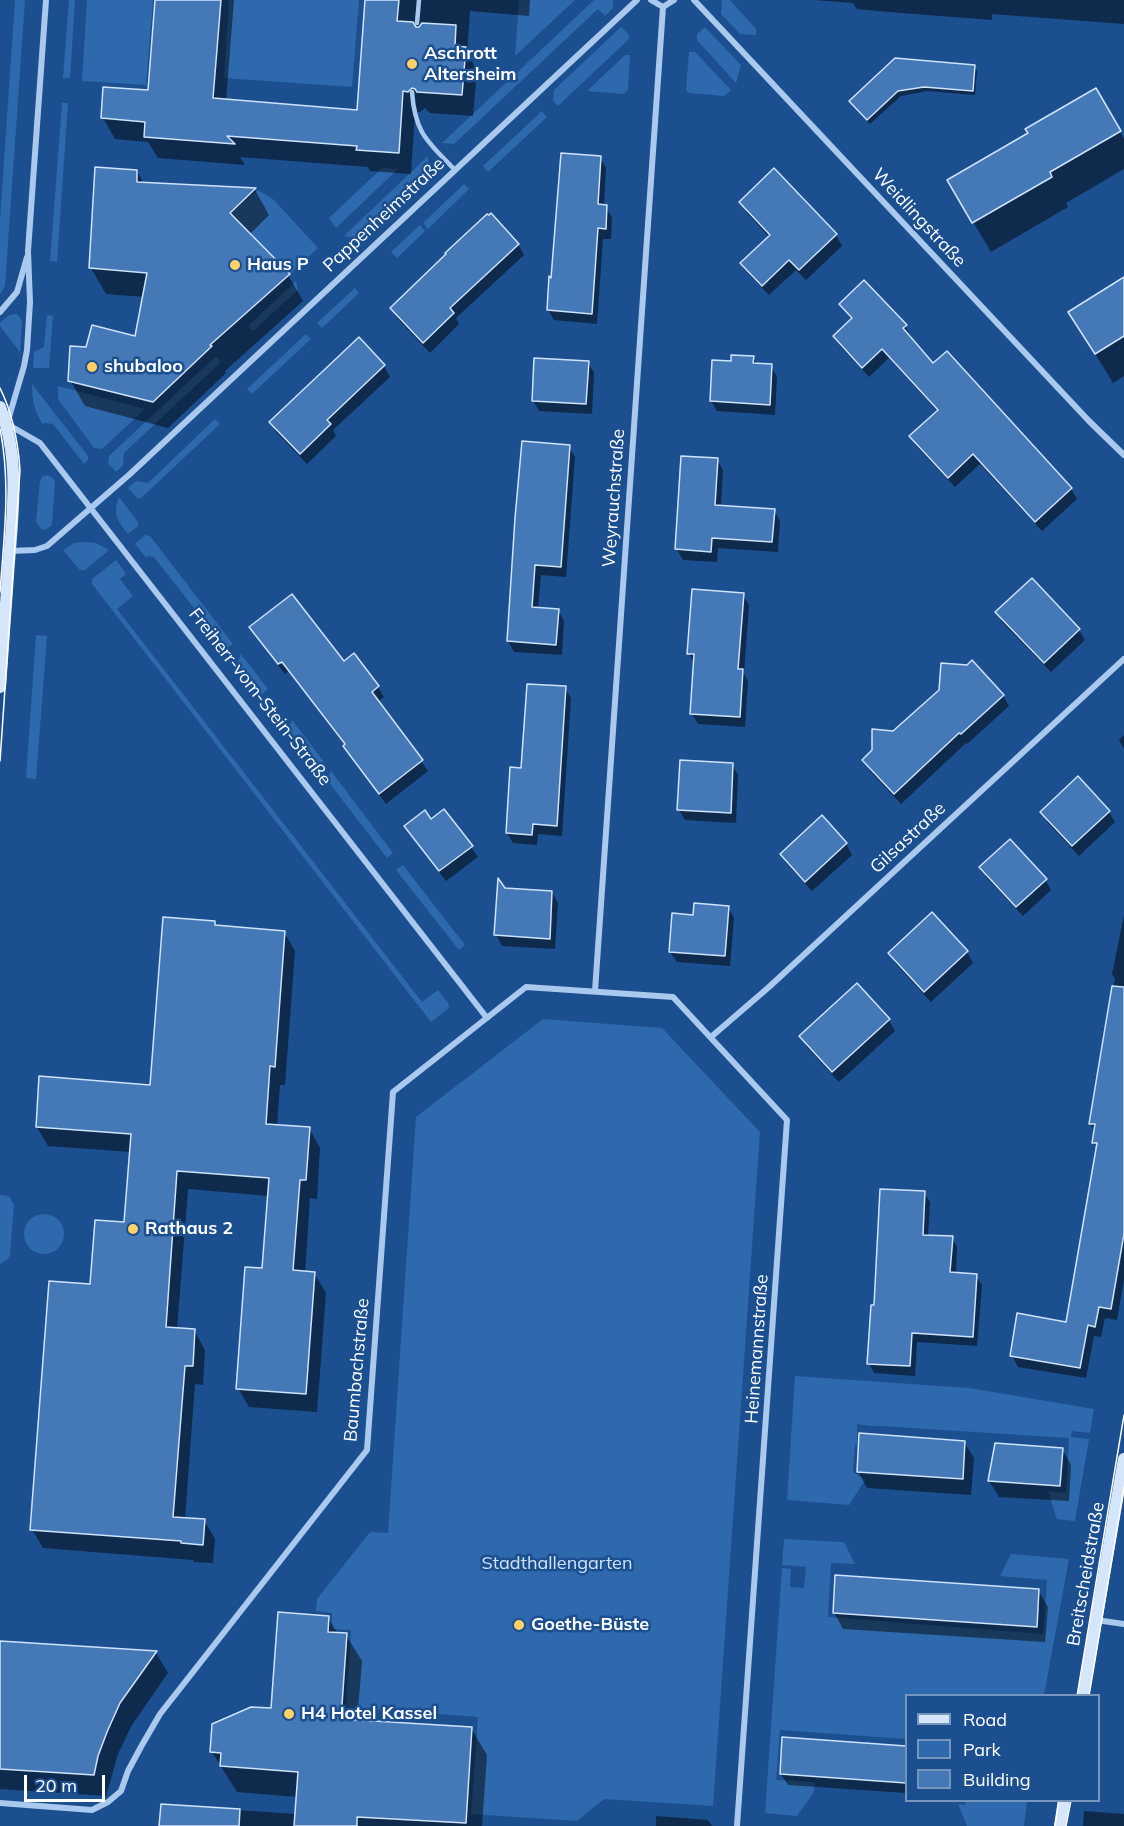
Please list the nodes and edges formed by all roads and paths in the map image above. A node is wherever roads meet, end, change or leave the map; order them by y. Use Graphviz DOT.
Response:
graph roads {
  1 [pos="46,0"];
  2 [pos="419,0"];
  3 [pos="637,0"];
  4 [pos="651,0"];
  5 [pos="674,0"];
  6 [pos="694,0"];
  7 [pos="663,7"];
  8 [pos="417,23"];
  9 [pos="412,92"];
  10 [pos="454,169"];
  11 [pos="28,251"];
  12 [pos="0,312"];
  13 [pos="0,407"];
  14 [pos="7,424"];
  15 [pos="1124,455"];
  16 [pos="90,508"];
  17 [pos="10,551"];
  18 [pos="1124,659"];
  19 [pos="0,687"];
  20 [pos="595,991"];
  21 [pos="487,1018"];
  22 [pos="711,1037"];
  23 [pos="1124,1459"];
  24 [pos="1096,1620"];
  25 [pos="1124,1624"];
  26 [pos="1083,1694"];
  27 [pos="1064,1802"];
  28 [pos="0,1803"];
  29 [pos="737,1826"];
  30 [pos="1060,1826"];
  1 -- 11 [label="street"];
  2 -- 8 [label="lane"];
  3 -- 10 [label="street, Pappenheimstraße"];
  4 -- 7 [label="street"];
  5 -- 7 [label="street"];
  6 -- 15 [label="street, Weidlingstraße"];
  7 -- 20 [label="street, Weyrauchstraße"];
  9 -- 10 [label="lane"];
  10 -- 16 [label="street, Pappenheimstraße"];
  11 -- 12 [label="street"];
  11 -- 14 [label="street"];
  13 -- 14 [label="street"];
  14 -- 16 [label="street, Freiherr-vom-Stein-Straße"];
  14 -- 17 [label="street"];
  16 -- 17 [label="street, Pappenheimstraße"];
  16 -- 21 [label="street, Freiherr-vom-Stein-Straße"];
  17 -- 19 [label="street"];
  18 -- 22 [label="street, Gilsastraße"];
  20 -- 21 [label="street, Baumbachstraße"];
  20 -- 22 [label="street, Heinemannstraße"];
  21 -- 28 [label="street, Baumbachstraße"];
  22 -- 29 [label="street, Heinemannstraße"];
  23 -- 24 [label="street, Breitscheidstraße"];
  24 -- 25 [label="street"];
  24 -- 26 [label="street, Breitscheidstraße"];
  27 -- 30 [label="street"];
}
